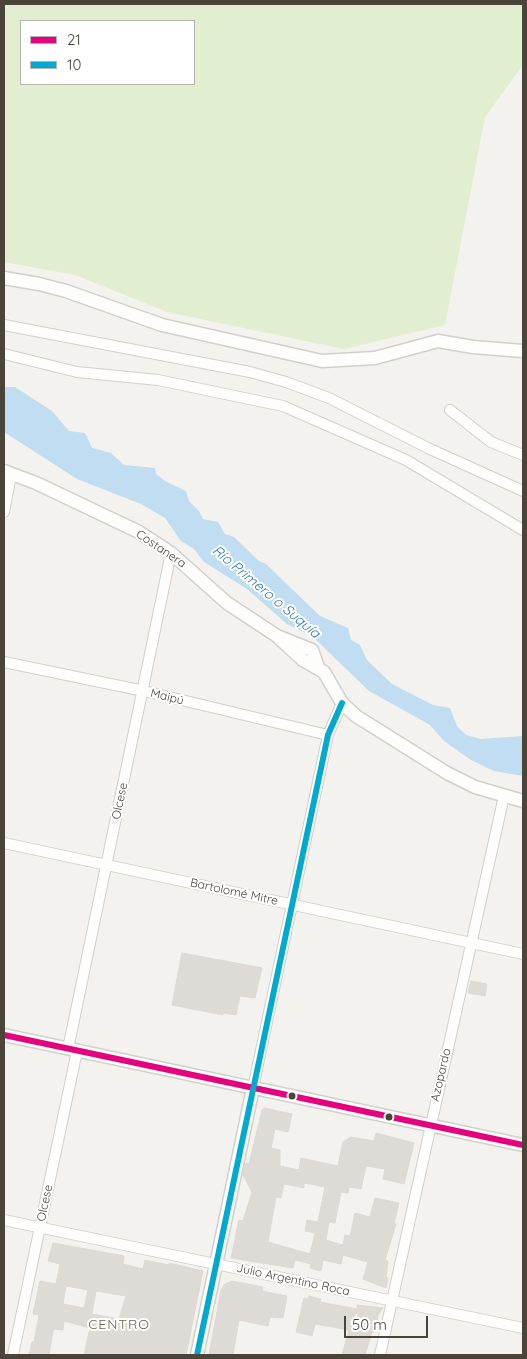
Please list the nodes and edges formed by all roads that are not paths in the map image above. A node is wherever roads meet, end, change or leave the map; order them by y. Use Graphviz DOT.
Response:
graph roads {
  1 [pos="4,278"];
  2 [pos="4,325"];
  3 [pos="523,351"];
  4 [pos="4,354"];
  5 [pos="450,410"];
  6 [pos="523,455"];
  7 [pos="7,473"];
  8 [pos="523,491"];
  9 [pos="4,512"];
  10 [pos="523,530"];
  11 [pos="171,553"];
  12 [pos="4,662"];
  13 [pos="144,691"];
  14 [pos="342,703"];
  15 [pos="328,735"];
  16 [pos="504,796"];
  17 [pos="523,801"];
  18 [pos="4,843"];
  19 [pos="106,865"];
  20 [pos="292,903"];
  21 [pos="470,944"];
  22 [pos="523,954"];
  23 [pos="4,1035"];
  24 [pos="73,1050"];
  25 [pos="253,1088"];
  26 [pos="430,1125"];
  27 [pos="523,1145"];
  28 [pos="4,1220"];
  29 [pos="40,1227"];
  30 [pos="216,1264"];
  31 [pos="392,1301"];
  32 [pos="523,1328"];
  33 [pos="13,1355"];
  34 [pos="197,1355"];
  35 [pos="380,1355"];
  1 -- 3 [label="street"];
  2 -- 8 [label="street"];
  4 -- 10 [label="street"];
  5 -- 6 [label="street"];
  7 -- 9 [label="street"];
  7 -- 11 [label="street, Costanera"];
  11 -- 13 [label="street, Olcese"];
  11 -- 14 [label="street, Costanera"];
  12 -- 13 [label="street, Maipú"];
  13 -- 15 [label="street, Maipú"];
  13 -- 19 [label="street, Olcese"];
  14 -- 15 [label="street"];
  14 -- 16 [label="street, Costanera"];
  15 -- 20 [label="street"];
  16 -- 17 [label="street, Costanera"];
  16 -- 21 [label="street, Azopardo"];
  18 -- 19 [label="street, Bartolomé Mitre"];
  19 -- 20 [label="street, Bartolomé Mitre"];
  19 -- 24 [label="street, Olcese"];
  20 -- 21 [label="street, Bartolomé Mitre"];
  20 -- 25 [label="street"];
  21 -- 22 [label="street, Bartolomé Mitre"];
  21 -- 26 [label="street, Azopardo"];
  23 -- 24 [label="street"];
  24 -- 25 [label="street"];
  24 -- 29 [label="street, Olcese"];
  25 -- 26 [label="street"];
  25 -- 30 [label="street"];
  26 -- 27 [label="street"];
  26 -- 31 [label="street, Azopardo"];
  28 -- 29 [label="street, Julio Argentino Roca"];
  29 -- 30 [label="street, Julio Argentino Roca"];
  29 -- 33 [label="street, Olcese"];
  30 -- 31 [label="street, Julio Argentino Roca"];
  30 -- 34 [label="street"];
  31 -- 32 [label="street, Julio Argentino Roca"];
  31 -- 35 [label="street, Azopardo"];
}
